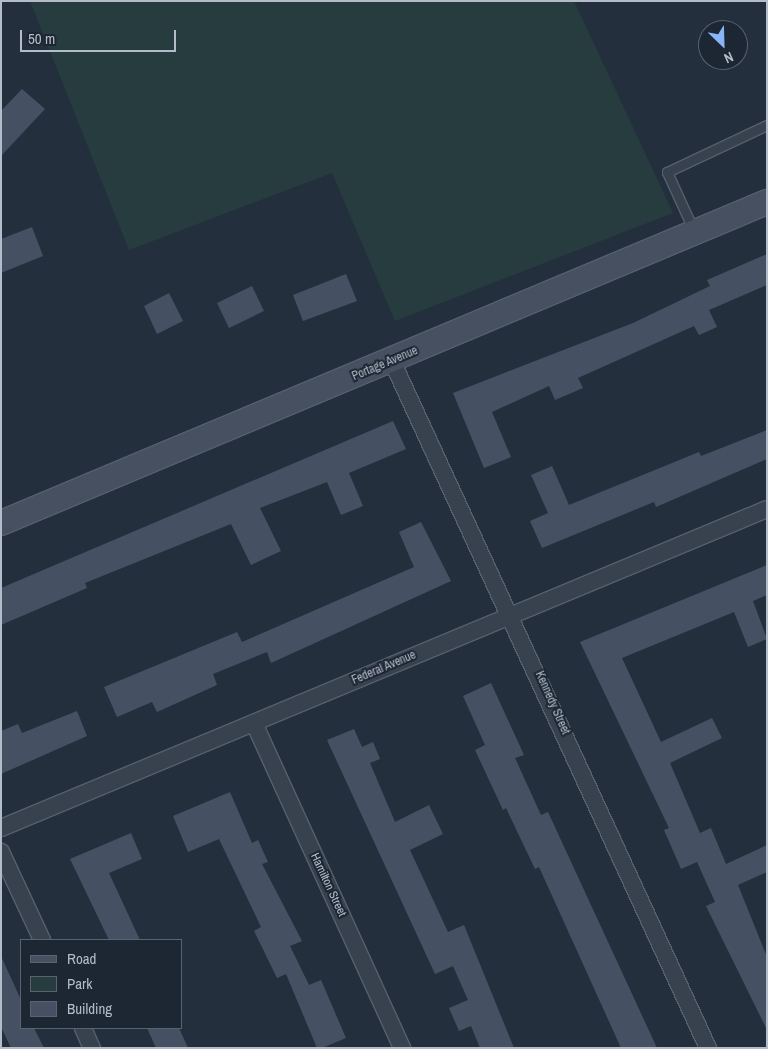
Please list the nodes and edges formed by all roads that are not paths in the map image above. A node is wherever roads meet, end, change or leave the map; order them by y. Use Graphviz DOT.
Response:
graph roads {
  1 [pos="767,125"];
  2 [pos="767,202"];
  3 [pos="695,233"];
  4 [pos="392,361"];
  5 [pos="767,509"];
  6 [pos="1,523"];
  7 [pos="512,615"];
  8 [pos="254,723"];
  9 [pos="1,828"];
  10 [pos="1,852"];
  11 [pos="42,939"];
  12 [pos="82,1029"];
  13 [pos="92,1048"];
  14 [pos="402,1048"];
  15 [pos="708,1048"];
  1 -- 3 [label="lane"];
  2 -- 3 [label="street, Portage Avenue"];
  3 -- 4 [label="street, Portage Avenue"];
  4 -- 6 [label="street, Portage Avenue"];
  4 -- 7 [label="street, Kennedy Street"];
  5 -- 7 [label="street, Federal Avenue"];
  7 -- 8 [label="street, Federal Avenue"];
  7 -- 15 [label="street, Kennedy Street"];
  8 -- 9 [label="street, Federal Avenue"];
  8 -- 14 [label="street, Hamilton Street"];
  10 -- 11 [label="street"];
  12 -- 13 [label="street"];
}
